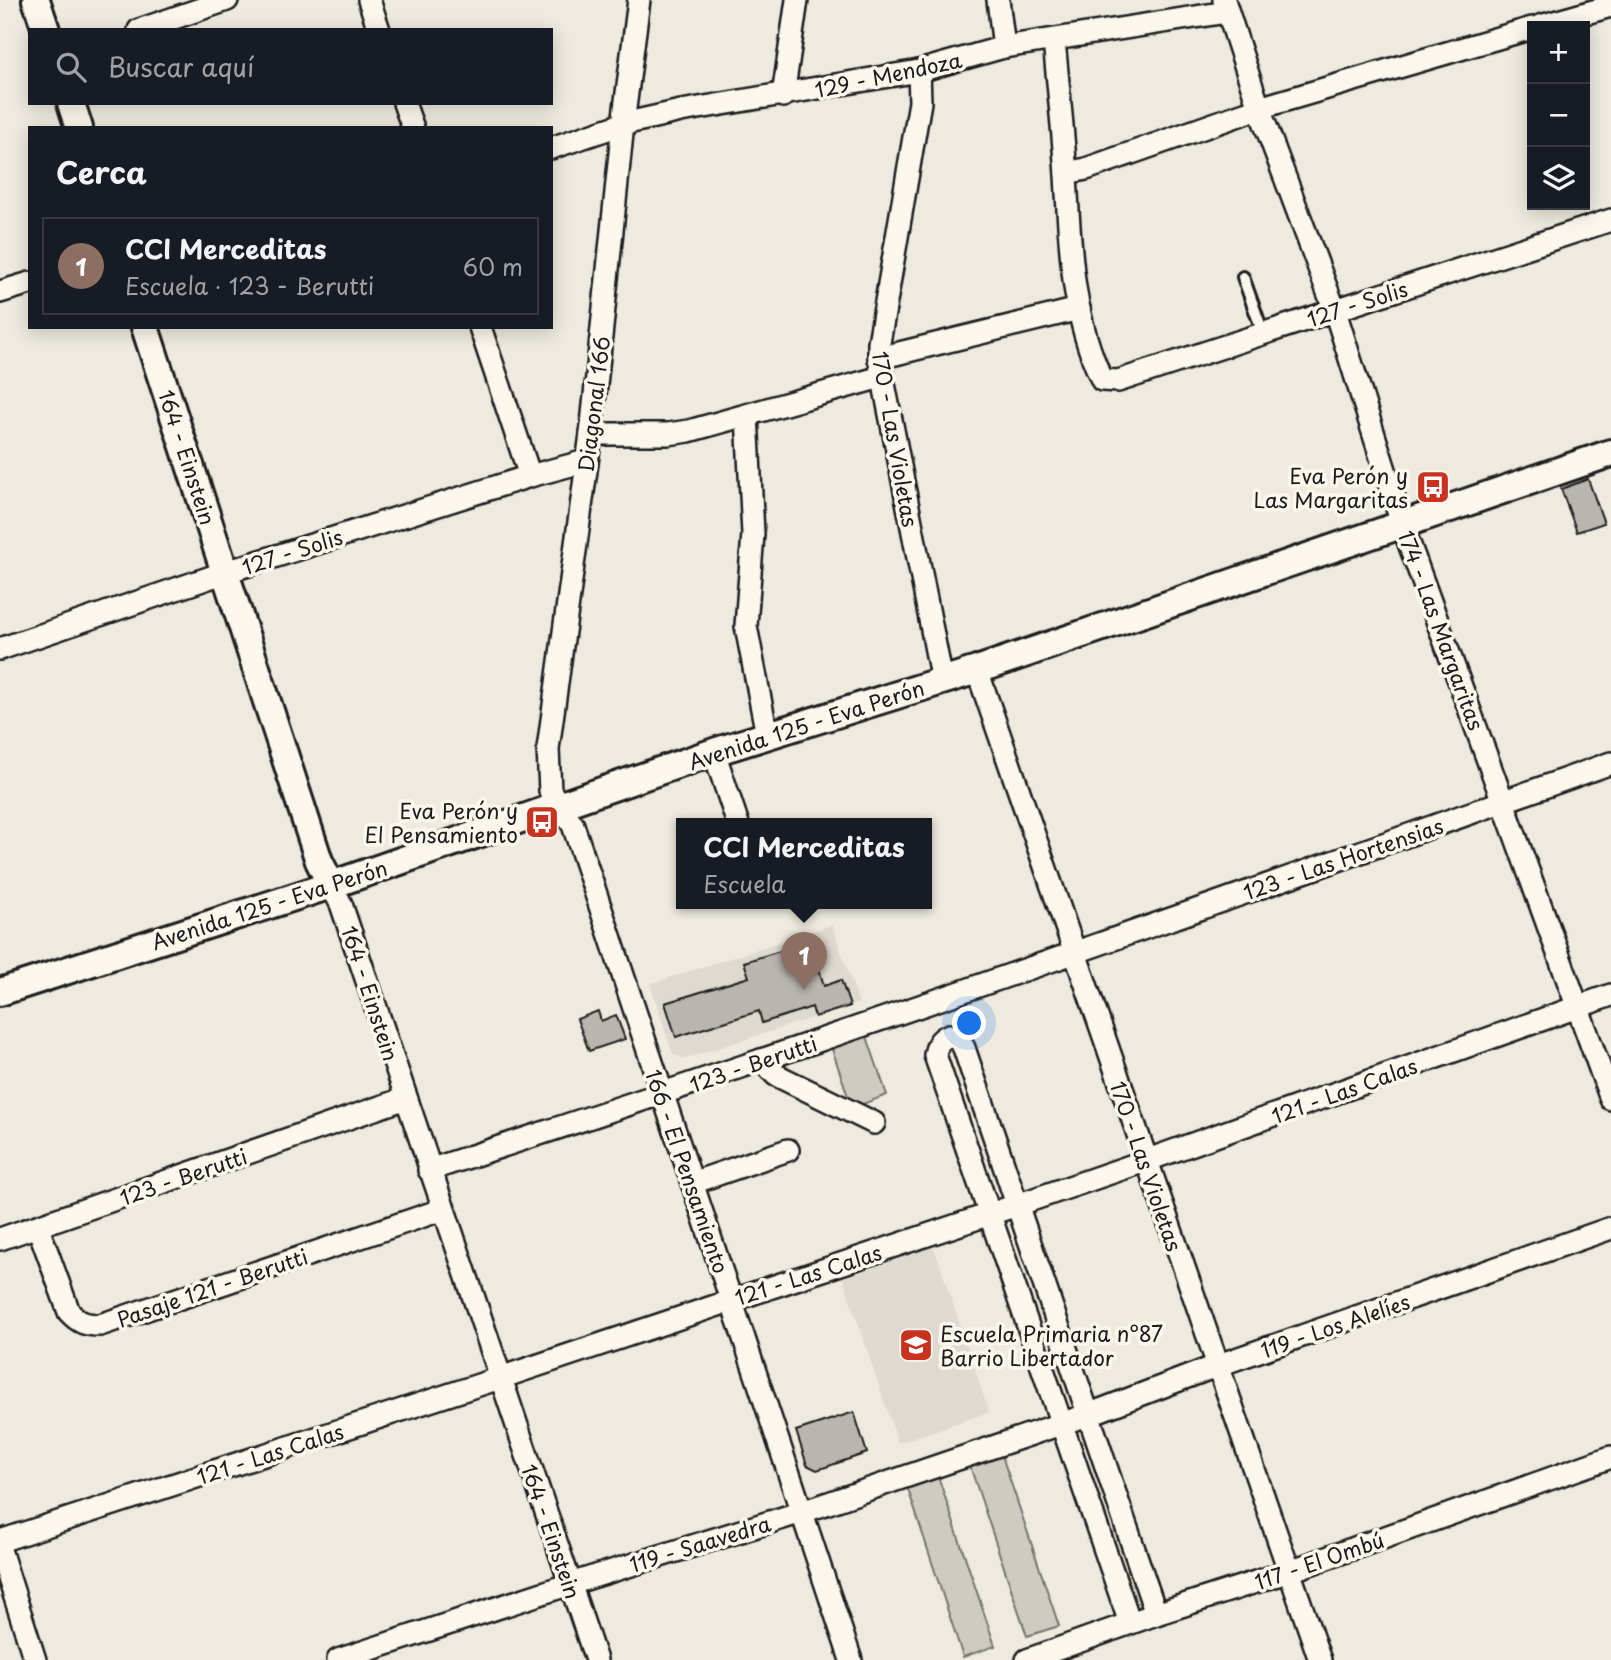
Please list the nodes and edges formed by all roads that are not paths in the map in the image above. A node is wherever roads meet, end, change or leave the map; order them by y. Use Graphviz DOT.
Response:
graph roads {
  1 [pos="36,0"];
  2 [pos="227,0"];
  3 [pos="369,0"];
  4 [pos="639,0"];
  5 [pos="797,0"];
  6 [pos="998,0"];
  7 [pos="1226,6"];
  8 [pos="1611,6"];
  9 [pos="1558,21"];
  10 [pos="45,28"];
  11 [pos="145,28"];
  12 [pos="378,28"];
  13 [pos="1527,30"];
  14 [pos="1054,40"];
  15 [pos="1004,47"];
  16 [pos="919,71"];
  17 [pos="782,96"];
  18 [pos="72,105"];
  19 [pos="405,105"];
  20 [pos="1259,108"];
  21 [pos="623,124"];
  22 [pos="78,126"];
  23 [pos="412,126"];
  24 [pos="553,147"];
  25 [pos="1066,173"];
  26 [pos="1611,219"];
  27 [pos="1243,277"];
  28 [pos="28,284"];
  29 [pos="0,292"];
  30 [pos="1079,309"];
  31 [pos="1335,311"];
  32 [pos="146,329"];
  33 [pos="481,329"];
  34 [pos="1262,333"];
  35 [pos="880,367"];
  36 [pos="747,415"];
  37 [pos="591,434"];
  38 [pos="1611,453"];
  39 [pos="586,461"];
  40 [pos="530,476"];
  41 [pos="1402,524"];
  42 [pos="226,572"];
  43 [pos="0,649"];
  44 [pos="977,670"];
  45 [pos="942,681"];
  46 [pos="767,735"];
  47 [pos="713,752"];
  48 [pos="1611,763"];
  49 [pos="1504,801"];
  50 [pos="559,806"];
  51 [pos="736,818"];
  52 [pos="331,885"];
  53 [pos="1075,952"];
  54 [pos="0,992"];
  55 [pos="1611,995"];
  56 [pos="1578,1007"];
  57 [pos="761,1060"];
  58 [pos="662,1095"];
  59 [pos="406,1098"];
  60 [pos="1611,1099"];
  61 [pos="874,1123"];
  62 [pos="788,1150"];
  63 [pos="1145,1161"];
  64 [pos="429,1170"];
  65 [pos="692,1183"];
  66 [pos="1017,1205"];
  67 [pos="444,1209"];
  68 [pos="991,1213"];
  69 [pos="38,1227"];
  70 [pos="1611,1228"];
  71 [pos="0,1239"];
  72 [pos="731,1300"];
  73 [pos="1216,1366"];
  74 [pos="500,1378"];
  75 [pos="1090,1414"];
  76 [pos="1060,1423"];
  77 [pos="1611,1457"];
  78 [pos="802,1512"];
  79 [pos="0,1541"];
  80 [pos="0,1550"];
  81 [pos="1290,1571"];
  82 [pos="570,1584"];
  83 [pos="1156,1614"];
  84 [pos="1130,1623"];
  85 [pos="31,1659"];
  86 [pos="338,1660"];
  87 [pos="596,1660"];
  88 [pos="851,1660"];
  89 [pos="1027,1660"];
  90 [pos="1320,1660"];
  1 -- 10 [label="street"];
  2 -- 11 [label="street"];
  3 -- 12 [label="street"];
  4 -- 21 [label="street, Diagonal 166"];
  5 -- 17 [label="street"];
  6 -- 15 [label="street"];
  7 -- 14 [label="street, 129 - Mendoza"];
  7 -- 20 [label="street, 174 - Las Margaritas"];
  8 -- 9 [label="street"];
  13 -- 20 [label="street"];
  14 -- 15 [label="street, 129 - Mendoza"];
  14 -- 25 [label="street"];
  15 -- 16 [label="street, 129 - Mendoza"];
  16 -- 17 [label="street, 129 - Mendoza"];
  16 -- 35 [label="street, 170 - Las Violetas"];
  17 -- 21 [label="street, 129 - Mendoza"];
  18 -- 22 [label="street"];
  19 -- 23 [label="street"];
  20 -- 25 [label="street"];
  20 -- 31 [label="street, 174 - Las Margaritas"];
  21 -- 24 [label="street, 129 - Mendoza"];
  21 -- 37 [label="street, Diagonal 166"];
  25 -- 30 [label="street"];
  26 -- 31 [label="street, 127 - Solis"];
  27 -- 34 [label="lane"];
  28 -- 29 [label="street"];
  30 -- 34 [label="street, 127 - Solis"];
  30 -- 35 [label="street"];
  31 -- 34 [label="street, 127 - Solis"];
  31 -- 41 [label="street, 174 - Las Margaritas"];
  32 -- 42 [label="street, 164 - Einstein"];
  33 -- 40 [label="street"];
  35 -- 36 [label="street"];
  35 -- 45 [label="street, 170 - Las Violetas"];
  36 -- 37 [label="street"];
  36 -- 46 [label="street"];
  37 -- 39 [label="street, Diagonal 166"];
  38 -- 41 [label="street, Avenida 125 - Eva Perón"];
  39 -- 40 [label="street, 127 - Solis"];
  39 -- 50 [label="street, Diagonal 166"];
  40 -- 42 [label="street, 127 - Solis"];
  41 -- 44 [label="street, Avenida 125 - Eva Perón"];
  41 -- 49 [label="street, 174 - Las Margaritas"];
  42 -- 43 [label="street, 127 - Solis"];
  42 -- 52 [label="street, 164 - Einstein"];
  44 -- 45 [label="street, Avenida 125 - Eva Perón"];
  44 -- 53 [label="street, 170 - Las Violetas"];
  45 -- 46 [label="street, Avenida 125 - Eva Perón"];
  46 -- 47 [label="street, Avenida 125 - Eva Perón"];
  47 -- 50 [label="street, Avenida 125 - Eva Perón"];
  47 -- 51 [label="street"];
  48 -- 49 [label="street, 123 - Las Hortensias"];
  49 -- 53 [label="street, 123 - Las Hortensias"];
  49 -- 56 [label="street, 174 - Las Margaritas"];
  50 -- 52 [label="street, Avenida 125 - Eva Perón"];
  50 -- 58 [label="street, 166 - El Pensamiento"];
  52 -- 54 [label="street, Avenida 125 - Eva Perón"];
  52 -- 59 [label="street, 164 - Einstein"];
  53 -- 57 [label="street, 123 - Berutti"];
  53 -- 63 [label="street, 170 - Las Violetas"];
  55 -- 56 [label="street, 121 - Las Calas"];
  56 -- 60 [label="street, 174 - Las Margaritas"];
  56 -- 63 [label="street, 121 - Las Calas"];
  57 -- 58 [label="street, 123 - Berutti"];
  57 -- 61 [label="street"];
  58 -- 64 [label="street, 123 - Berutti"];
  58 -- 65 [label="street, 166 - El Pensamiento"];
  59 -- 64 [label="street, 164 - Einstein"];
  59 -- 69 [label="street, 123 - Berutti"];
  62 -- 65 [label="street"];
  63 -- 66 [label="street, 121 - Las Calas"];
  63 -- 73 [label="street, 170 - Las Violetas"];
  64 -- 67 [label="street, 164 - Einstein"];
  65 -- 72 [label="street, 166 - El Pensamiento"];
  66 -- 68 [label="street, 121 - Las Calas"];
  66 -- 68 [label="street"];
  66 -- 75 [label="street"];
  67 -- 69 [label="street, Pasaje 121 - Berutti"];
  67 -- 74 [label="street, 164 - Einstein"];
  68 -- 72 [label="street, 121 - Las Calas"];
  68 -- 76 [label="street"];
  69 -- 71 [label="street, 123 - Berutti"];
  70 -- 73 [label="street, 119 - Los Alelíes"];
  72 -- 74 [label="street, 121 - Las Calas"];
  72 -- 78 [label="street, 166 - El Pensamiento"];
  73 -- 75 [label="street, 119 - Los Alelíes"];
  73 -- 81 [label="street, 170 - Las Violetas"];
  74 -- 79 [label="street, 121 - Las Calas"];
  74 -- 82 [label="street, 164 - Einstein"];
  75 -- 76 [label="street, 119 - Los Alelíes"];
  75 -- 83 [label="street"];
  76 -- 78 [label="street, 119 - Saavedra"];
  76 -- 84 [label="street"];
  77 -- 81 [label="street, 117 - El Ombú"];
  78 -- 82 [label="street, 119 - Saavedra"];
  78 -- 88 [label="street, 166 - El Pensamiento"];
  80 -- 85 [label="street"];
  81 -- 83 [label="street, 117 - El Ombú"];
  81 -- 90 [label="street, 170 - Las Violetas"];
  82 -- 86 [label="street, 119 - Saavedra"];
  82 -- 87 [label="street, 164 - Einstein"];
  83 -- 84 [label="street, 117 - El Ombú"];
  84 -- 89 [label="street, 117 - El Ombú"];
}
